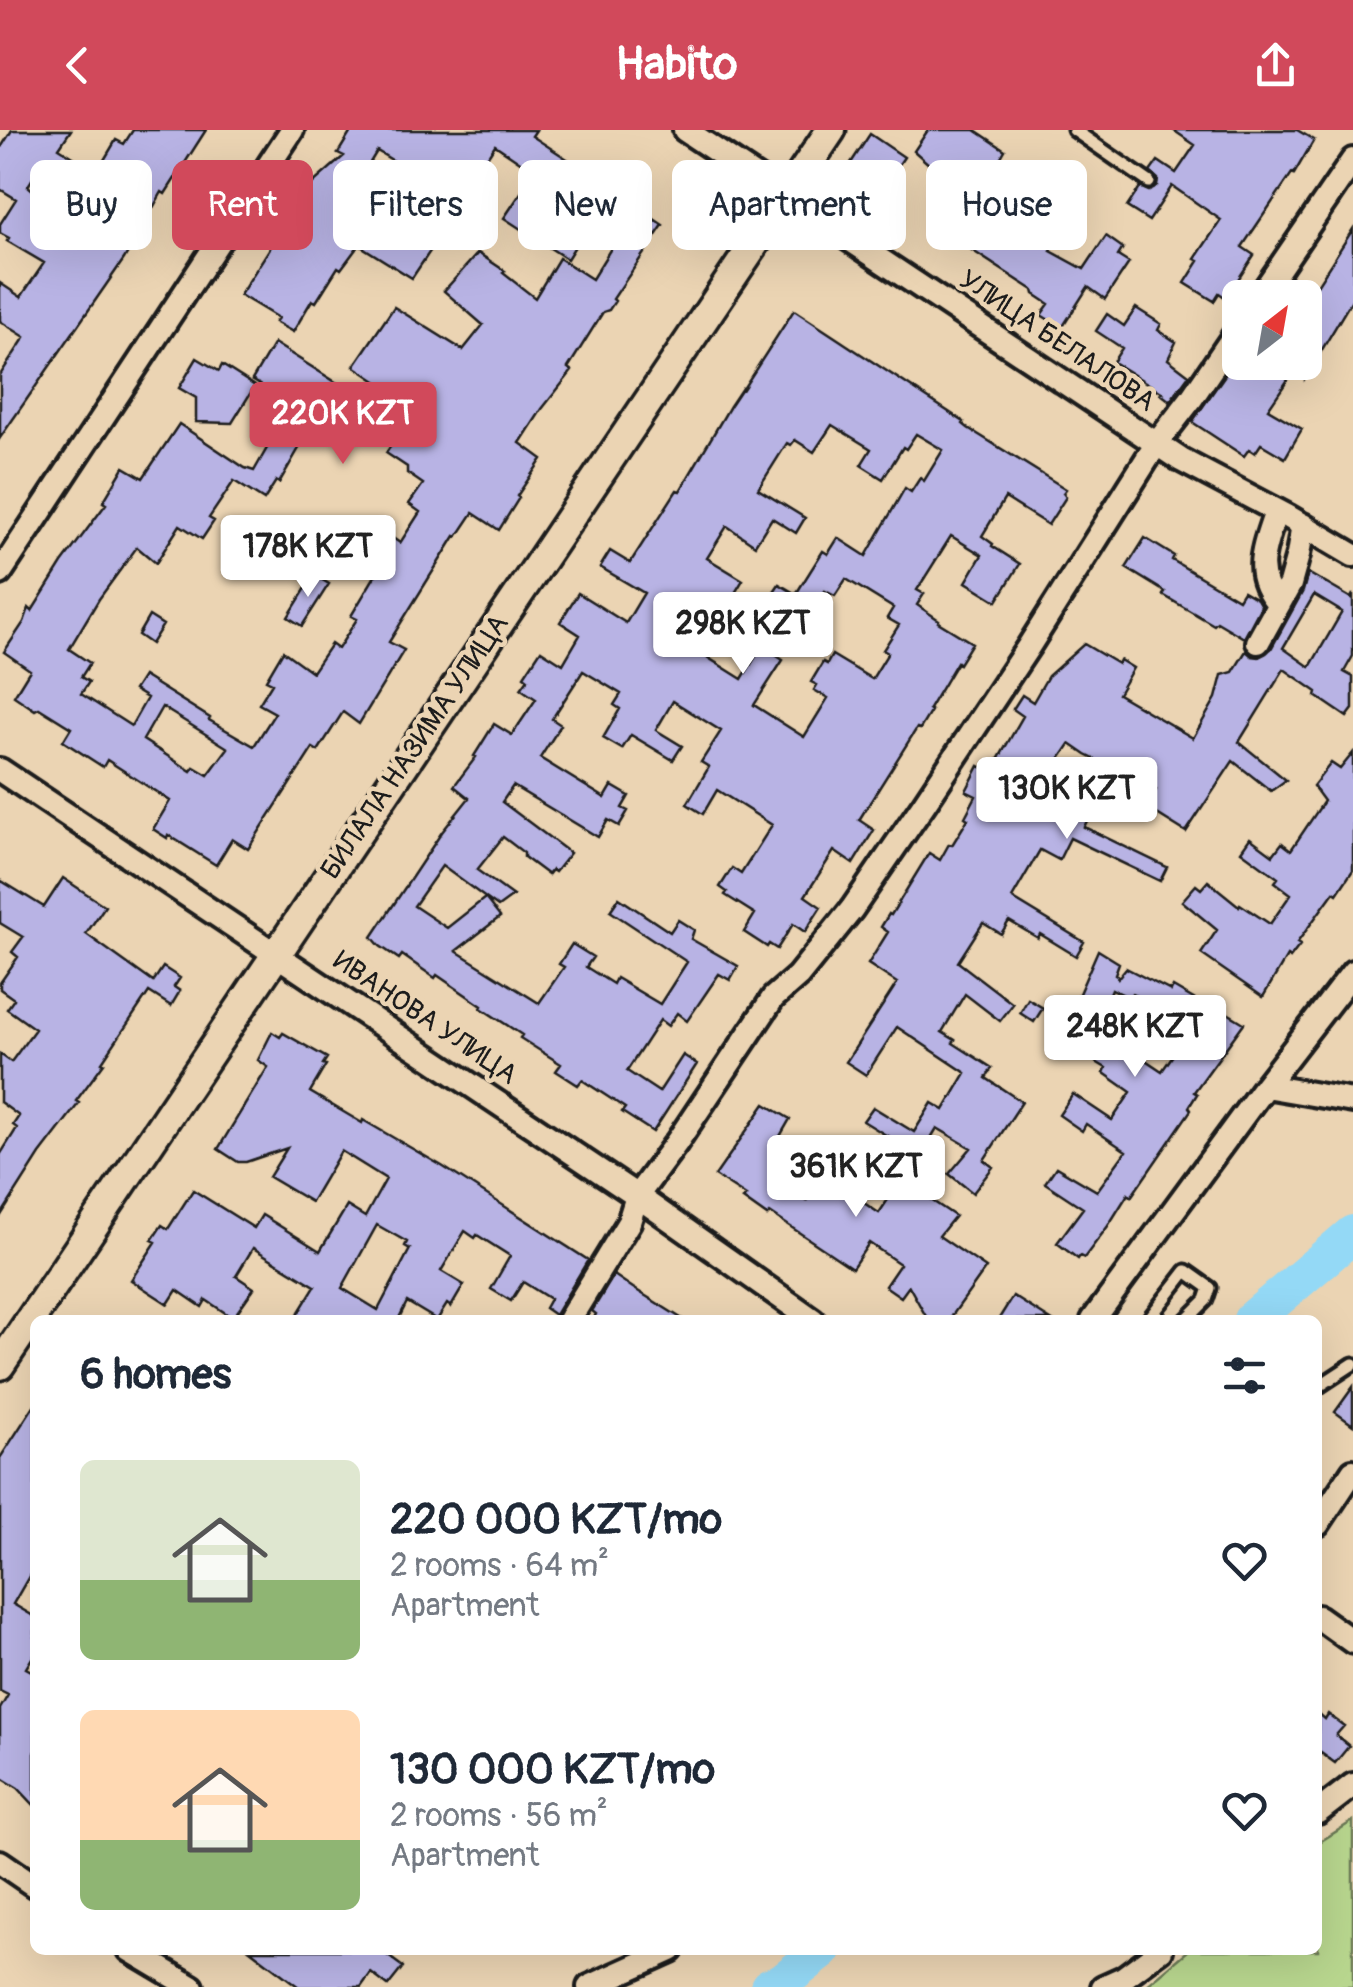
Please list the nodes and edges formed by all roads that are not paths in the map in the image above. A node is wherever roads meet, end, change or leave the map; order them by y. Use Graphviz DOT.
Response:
graph roads {
  1 [pos="292,130"];
  2 [pos="685,130"];
  3 [pos="831,130"];
  4 [pos="1074,130"];
  5 [pos="731,160"];
  6 [pos="811,160"];
  7 [pos="1353,160"];
  8 [pos="1149,182"];
  9 [pos="750,250"];
  10 [pos="866,250"];
  11 [pos="1272,280"];
  12 [pos="1222,353"];
  13 [pos="1157,443"];
  14 [pos="1276,511"];
  15 [pos="1302,526"];
  16 [pos="1353,555"];
  17 [pos="0,573"];
  18 [pos="1279,604"];
  19 [pos="1258,642"];
  20 [pos="0,770"];
  21 [pos="275,954"];
  22 [pos="1353,972"];
  23 [pos="1265,1086"];
  24 [pos="1353,1101"];
  25 [pos="636,1196"];
  26 [pos="33,1315"];
  27 [pos="571,1315"];
  28 [pos="805,1315"];
  29 [pos="1097,1315"];
  30 [pos="1152,1315"];
  31 [pos="1191,1315"];
  32 [pos="30,1320"];
  33 [pos="1353,1364"];
  34 [pos="0,1365"];
  35 [pos="1322,1384"];
  36 [pos="1353,1471"];
  37 [pos="1322,1518"];
  38 [pos="1322,1620"];
  39 [pos="1353,1642"];
  40 [pos="1353,1785"];
  41 [pos="1322,1809"];
  42 [pos="0,1862"];
  43 [pos="30,1883"];
  44 [pos="138,1955"];
  45 [pos="661,1955"];
  46 [pos="1153,1955"];
  47 [pos="192,1987"];
  48 [pos="589,1987"];
  49 [pos="1103,1987"];
  1 -- 17 [label="street"];
  2 -- 5 [label="street, УЛИЦА БЕЛАЛОВА"];
  3 -- 6 [label="street, БИЛАЛА НАЗИМА УЛИЦА"];
  4 -- 8 [label="lane"];
  7 -- 11 [label="street"];
  9 -- 21 [label="street, БИЛАЛА НАЗИМА УЛИЦА"];
  10 -- 13 [label="street, УЛИЦА БЕЛАЛОВА"];
  12 -- 13 [label="street"];
  13 -- 14 [label="street, УЛИЦА БЕЛАЛОВА"];
  13 -- 25 [label="street"];
  14 -- 15 [label="street, УЛИЦА БЕЛАЛОВА"];
  14 -- 18 [label="street"];
  15 -- 16 [label="street, УЛИЦА БЕЛАЛОВА"];
  15 -- 18 [label="street"];
  18 -- 19 [label="street"];
  20 -- 21 [label="street, ИВАНОВА УЛИЦА"];
  21 -- 25 [label="street, ИВАНОВА УЛИЦА"];
  21 -- 26 [label="street, БИЛАЛА НАЗИМА УЛИЦА"];
  22 -- 23 [label="street"];
  23 -- 24 [label="street"];
  23 -- 29 [label="street"];
  25 -- 27 [label="street"];
  25 -- 28 [label="street, ИВАНОВА УЛИЦА"];
  30 -- 31 [label="lane"];
  32 -- 34 [label="street, БИЛАЛА НАЗИМА УЛИЦА"];
  33 -- 35 [label="lane"];
  36 -- 37 [label="street"];
  38 -- 39 [label="street"];
  40 -- 41 [label="street"];
  42 -- 43 [label="street"];
  44 -- 47 [label="street"];
  45 -- 48 [label="street"];
  46 -- 49 [label="street"];
}
